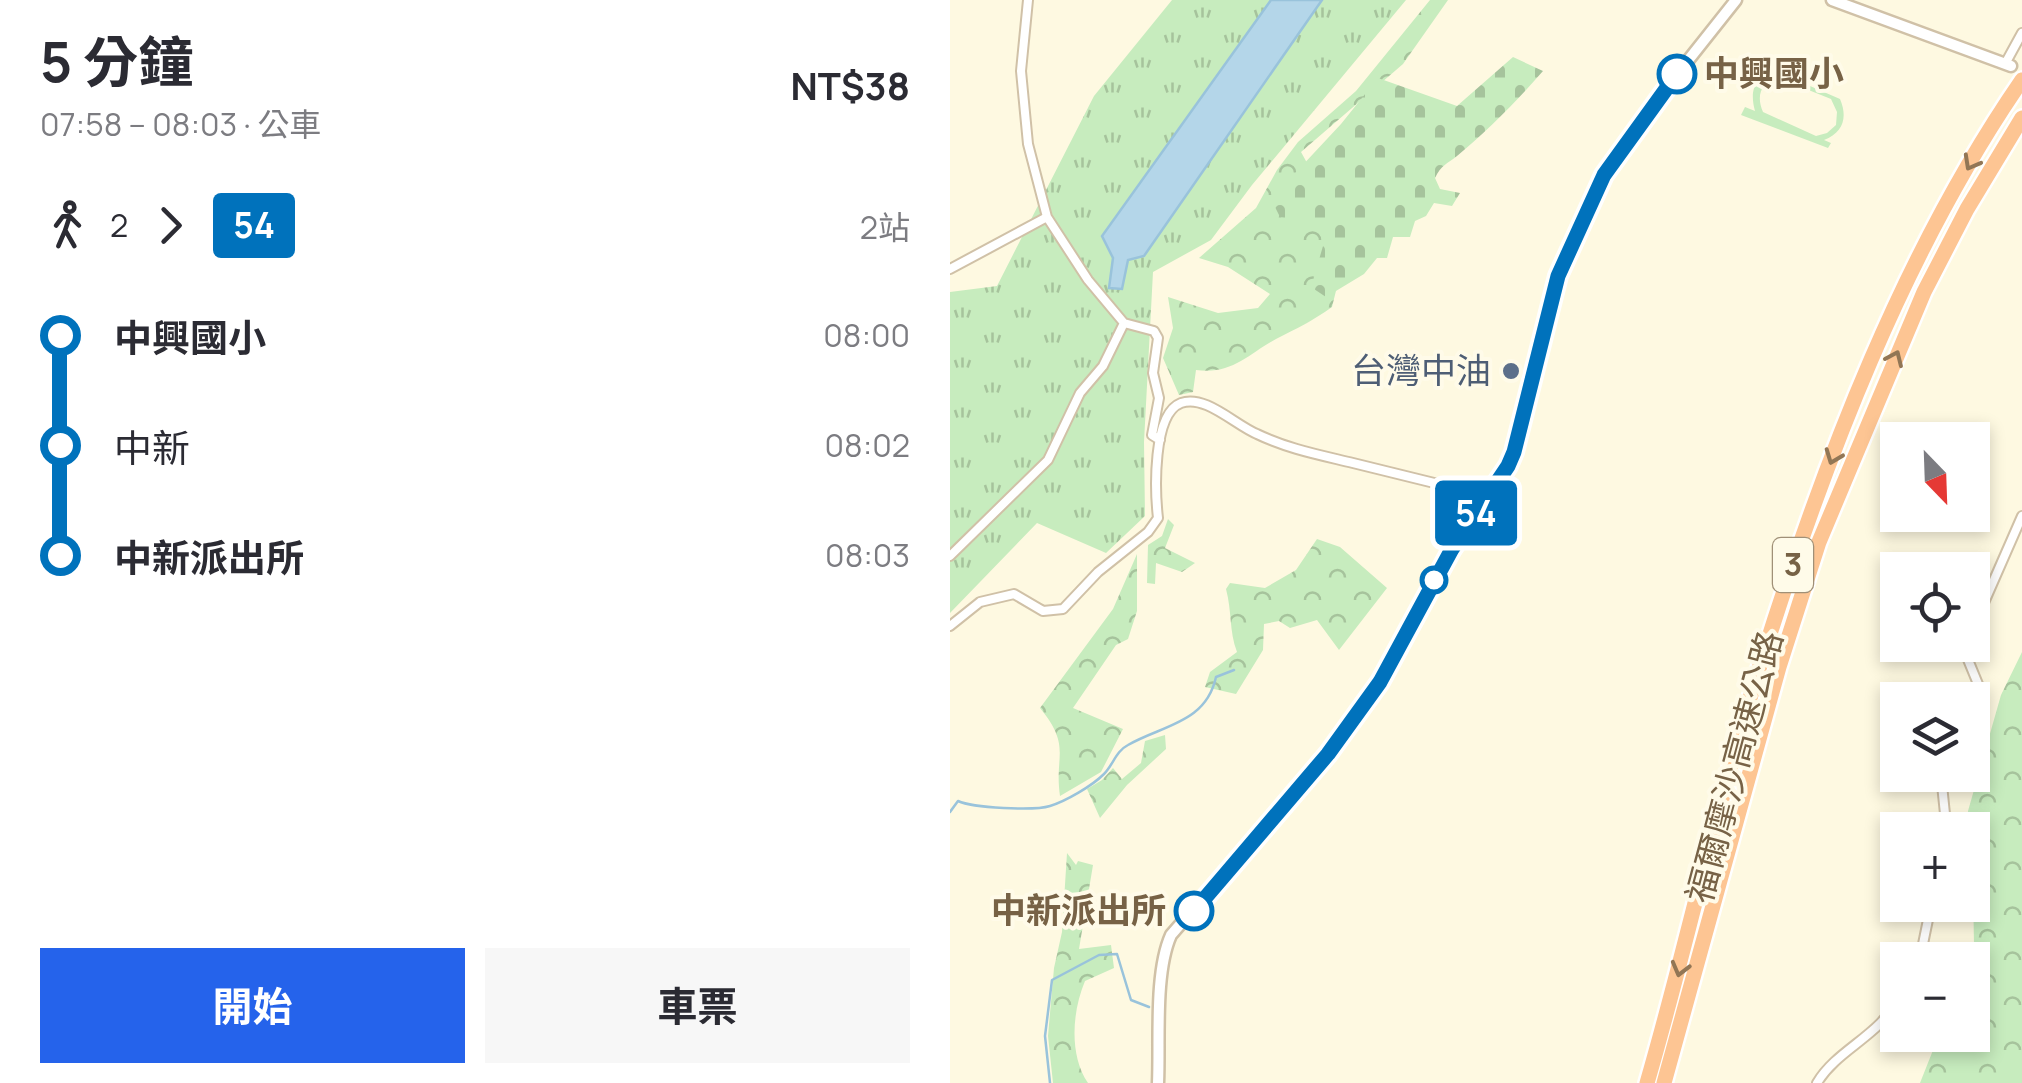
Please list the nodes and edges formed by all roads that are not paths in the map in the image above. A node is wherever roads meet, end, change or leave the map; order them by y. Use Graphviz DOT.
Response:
graph roads {
  1 [pos="1028,0"];
  2 [pos="1736,0"];
  3 [pos="1832,0"];
  4 [pos="2022,34"];
  5 [pos="2008,65"];
  6 [pos="2022,80"];
  7 [pos="2022,118"];
  8 [pos="1047,216"];
  9 [pos="950,269"];
  10 [pos="1124,323"];
  11 [pos="1160,440"];
  12 [pos="1488,496"];
  13 [pos="2022,516"];
  14 [pos="950,556"];
  15 [pos="1990,590"];
  16 [pos="950,626"];
  17 [pos="1880,1023"];
  18 [pos="1158,1083"];
  19 [pos="1647,1083"];
  20 [pos="1664,1083"];
  21 [pos="1817,1083"];
  1 -- 8 [label="street"];
  2 -- 12 [label="street"];
  3 -- 5 [label="street"];
  4 -- 5 [label="street"];
  6 -- 19 [label="highway, 福爾摩沙高速公路 / 3, one-way"];
  20 -- 7 [label="highway, 福爾摩沙高速公路 / 3, one-way"];
  8 -- 9 [label="street"];
  8 -- 10 [label="street"];
  10 -- 11 [label="street"];
  10 -- 14 [label="street"];
  11 -- 12 [label="street"];
  11 -- 16 [label="street"];
  12 -- 18 [label="street"];
  13 -- 15 [label="street"];
  17 -- 21 [label="street"];
}
